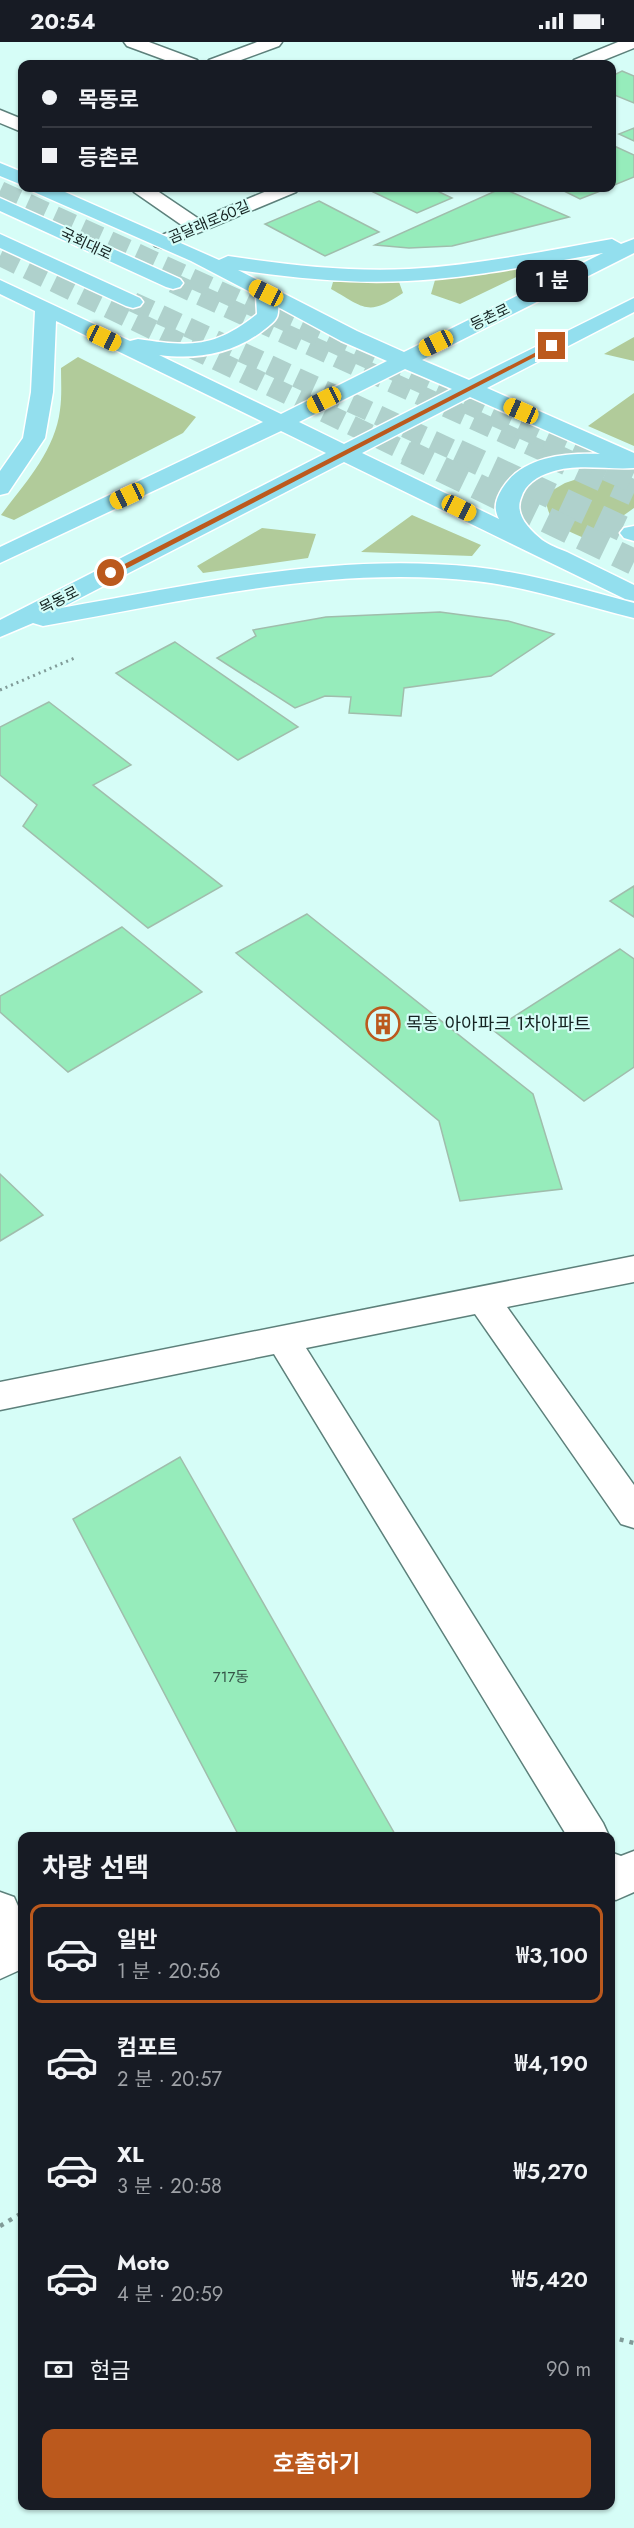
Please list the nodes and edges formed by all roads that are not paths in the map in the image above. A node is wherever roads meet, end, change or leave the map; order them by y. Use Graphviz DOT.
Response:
graph roads {
  1 [pos="133,42"];
  2 [pos="273,42"];
  3 [pos="634,42"];
  4 [pos="180,60"];
  5 [pos="226,60"];
  6 [pos="590,60"];
  7 [pos="0,116"];
  8 [pos="18,124"];
  9 [pos="0,169"];
  10 [pos="18,177"];
  11 [pos="50,192"];
  12 [pos="147,192"];
  13 [pos="280,192"];
  14 [pos="0,204"];
  15 [pos="198,227"];
  16 [pos="0,240"];
  17 [pos="162,242"];
  18 [pos="634,243"];
  19 [pos="198,257"];
  20 [pos="172,283"];
  21 [pos="4,291"];
  22 [pos="266,293"];
  23 [pos="133,302"];
  24 [pos="634,304"];
  25 [pos="46,309"];
  26 [pos="104,338"];
  27 [pos="403,360"];
  28 [pos="469,389"];
  29 [pos="282,422"];
  30 [pos="347,453"];
  31 [pos="634,462"];
  32 [pos="0,488"];
  33 [pos="533,545"];
  34 [pos="0,556"];
  35 [pos="634,594"];
  36 [pos="634,611"];
  37 [pos="4,627"];
  38 [pos="634,1269"];
  39 [pos="483,1299"];
  40 [pos="283,1340"];
  41 [pos="0,1396"];
  42 [pos="634,1513"];
  43 [pos="587,1832"];
  44 [pos="634,1870"];
  45 [pos="615,1879"];
  46 [pos="0,1911"];
  47 [pos="0,1959"];
  1 -- 4 [label="street"];
  2 -- 5 [label="street"];
  3 -- 6 [label="street"];
  7 -- 8 [label="street"];
  9 -- 10 [label="main road"];
  11 -- 17 [label="main road"];
  12 -- 15 [label="street"];
  13 -- 15 [label="street, 곰달래로60길"];
  14 -- 20 [label="main road, 국회대로"];
  15 -- 17 [label="street, 곰달래로60길"];
  16 -- 23 [label="main road, 국회대로"];
  17 -- 19 [label="main road"];
  18 -- 19 [label="main road"];
  18 -- 27 [label="main road, 등촌로"];
  19 -- 22 [label="main road"];
  21 -- 25 [label="main road"];
  22 -- 26 [label="main road"];
  22 -- 27 [label="main road"];
  24 -- 28 [label="main road"];
  25 -- 26 [label="main road"];
  25 -- 32 [label="main road"];
  26 -- 29 [label="main road"];
  27 -- 28 [label="main road"];
  27 -- 29 [label="main road, 등촌로"];
  28 -- 30 [label="main road, 목동로"];
  28 -- 31 [label="main road"];
  29 -- 30 [label="main road"];
  29 -- 34 [label="main road"];
  30 -- 33 [label="main road"];
  30 -- 37 [label="main road, 목동로"];
  31 -- 33 [label="main road"];
  33 -- 35 [label="main road"];
  36 -- 37 [label="main road"];
  38 -- 39 [label="street"];
  39 -- 40 [label="street"];
  39 -- 42 [label="street"];
  40 -- 41 [label="street"];
  40 -- 43 [label="street"];
  44 -- 45 [label="street"];
  46 -- 47 [label="street"];
}
